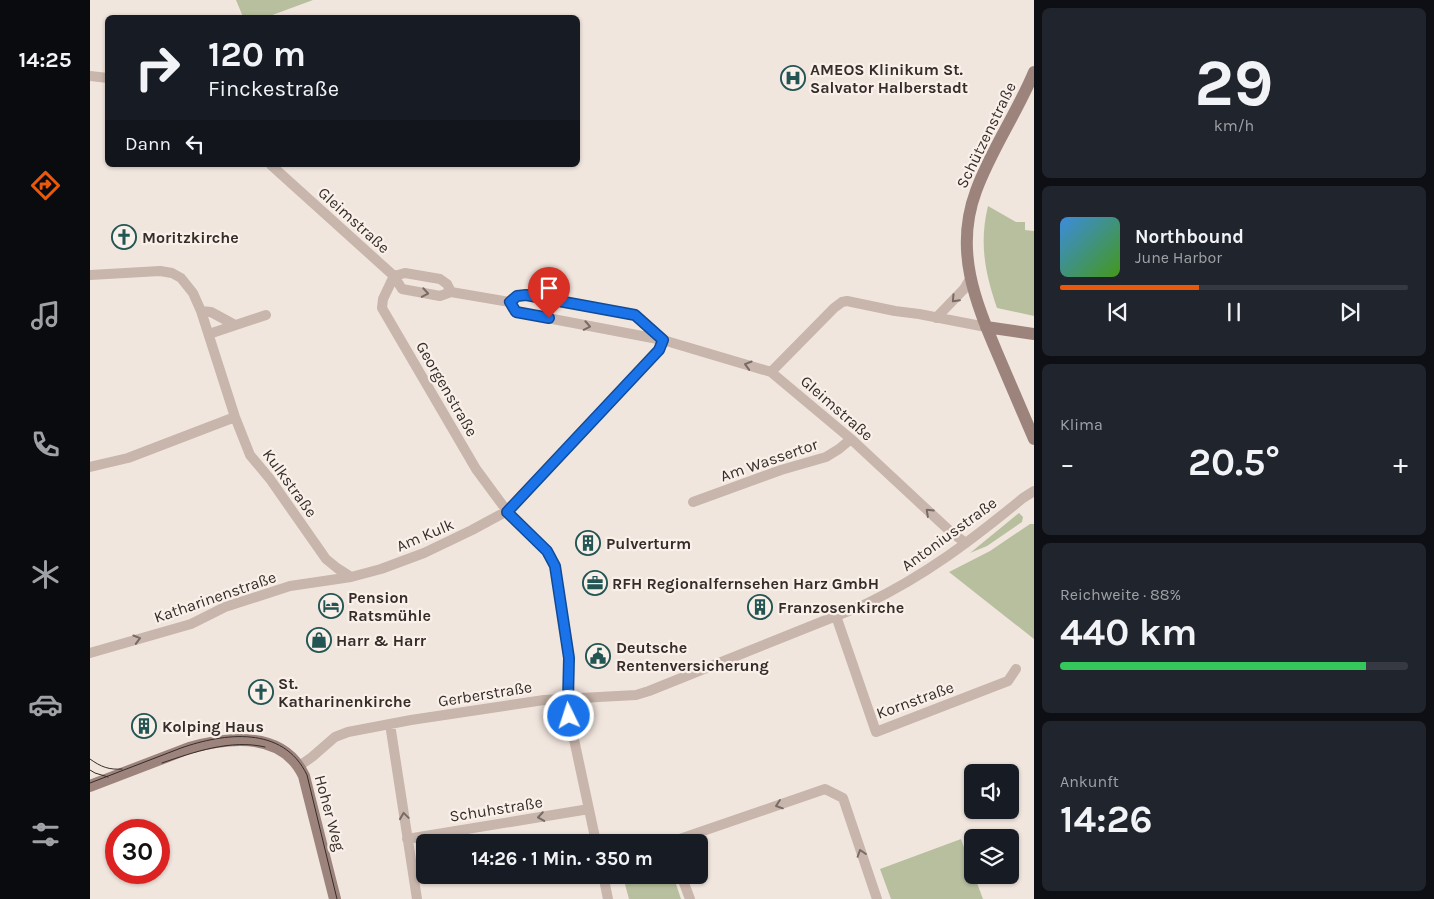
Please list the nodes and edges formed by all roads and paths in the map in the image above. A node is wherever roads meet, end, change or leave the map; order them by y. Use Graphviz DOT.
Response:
graph roads {
  1 [pos="1034,72"];
  2 [pos="90,76"];
  3 [pos="105,78"];
  4 [pos="273,167"];
  5 [pos="90,275"];
  6 [pos="394,276"];
  7 [pos="970,278"];
  8 [pos="451,292"];
  9 [pos="510,302"];
  10 [pos="201,311"];
  11 [pos="266,315"];
  12 [pos="936,318"];
  13 [pos="235,325"];
  14 [pos="986,327"];
  15 [pos="209,334"];
  16 [pos="1034,334"];
  17 [pos="663,340"];
  18 [pos="771,372"];
  19 [pos="235,417"];
  20 [pos="851,439"];
  21 [pos="1034,439"];
  22 [pos="90,468"];
  23 [pos="1034,491"];
  24 [pos="693,502"];
  25 [pos="507,512"];
  26 [pos="966,543"];
  27 [pos="351,577"];
  28 [pos="836,616"];
  29 [pos="90,653"];
  30 [pos="1016,669"];
  31 [pos="568,700"];
  32 [pos="390,724"];
  33 [pos="299,766"];
  34 [pos="90,786"];
  35 [pos="589,809"];
  36 [pos="594,834"];
  37 [pos="695,834"];
  38 [pos="407,838"];
  39 [pos="605,884"];
  40 [pos="685,884"];
  41 [pos="334,899"];
  42 [pos="417,899"];
  43 [pos="608,899"];
  44 [pos="690,899"];
  45 [pos="877,899"];
  1 -- 7 [label="street, Schützenstraße"];
  2 -- 3 [label="street"];
  4 -- 6 [label="street, Gleimstraße"];
  5 -- 10 [label="street, Kulkstraße"];
  6 -- 8 [label="street, Gleimstraße"];
  6 -- 8 [label="street, Gleimstraße, one-way"];
  6 -- 25 [label="street, Georgenstraße"];
  7 -- 12 [label="street, one-way"];
  7 -- 14 [label="street, Schützenstraße"];
  8 -- 9 [label="street, Gleimstraße"];
  9 -- 17 [label="street, Gleimstraße, one-way"];
  9 -- 17 [label="street, Gleimstraße"];
  10 -- 13 [label="street"];
  10 -- 15 [label="street, Kulkstraße"];
  11 -- 13 [label="street"];
  12 -- 14 [label="street"];
  12 -- 18 [label="street"];
  13 -- 15 [label="street"];
  14 -- 16 [label="street"];
  14 -- 21 [label="street, Schützenstraße"];
  15 -- 19 [label="street, Kulkstraße"];
  18 -- 17 [label="street, Gleimstraße, one-way"];
  17 -- 25 [label="street, Am Kulk"];
  18 -- 20 [label="street, Gleimstraße"];
  19 -- 22 [label="street"];
  19 -- 27 [label="street, Kulkstraße"];
  20 -- 24 [label="street, Am Wassertor"];
  26 -- 20 [label="street, Gleimstraße, one-way"];
  23 -- 26 [label="street, Antoniusstraße"];
  25 -- 27 [label="street, Am Kulk"];
  25 -- 31 [label="street"];
  26 -- 28 [label="street, Antoniusstraße"];
  29 -- 27 [label="street, Katharinenstraße, one-way"];
  28 -- 30 [label="street, Kornstraße"];
  28 -- 31 [label="street, Antoniusstraße"];
  31 -- 32 [label="street, Gerberstraße"];
  31 -- 35 [label="street"];
  32 -- 33 [label="street, Gerberstraße"];
  38 -- 32 [label="street, one-way"];
  33 -- 34 [label="street, Hoher Weg"];
  33 -- 41 [label="street, Hoher Weg"];
  35 -- 36 [label="street"];
  35 -- 38 [label="street, Schuhstraße, one-way"];
  45 -- 37 [label="street, one-way"];
  38 -- 42 [label="street"];
  39 -- 43 [label="street"];
  40 -- 44 [label="street"];
}
